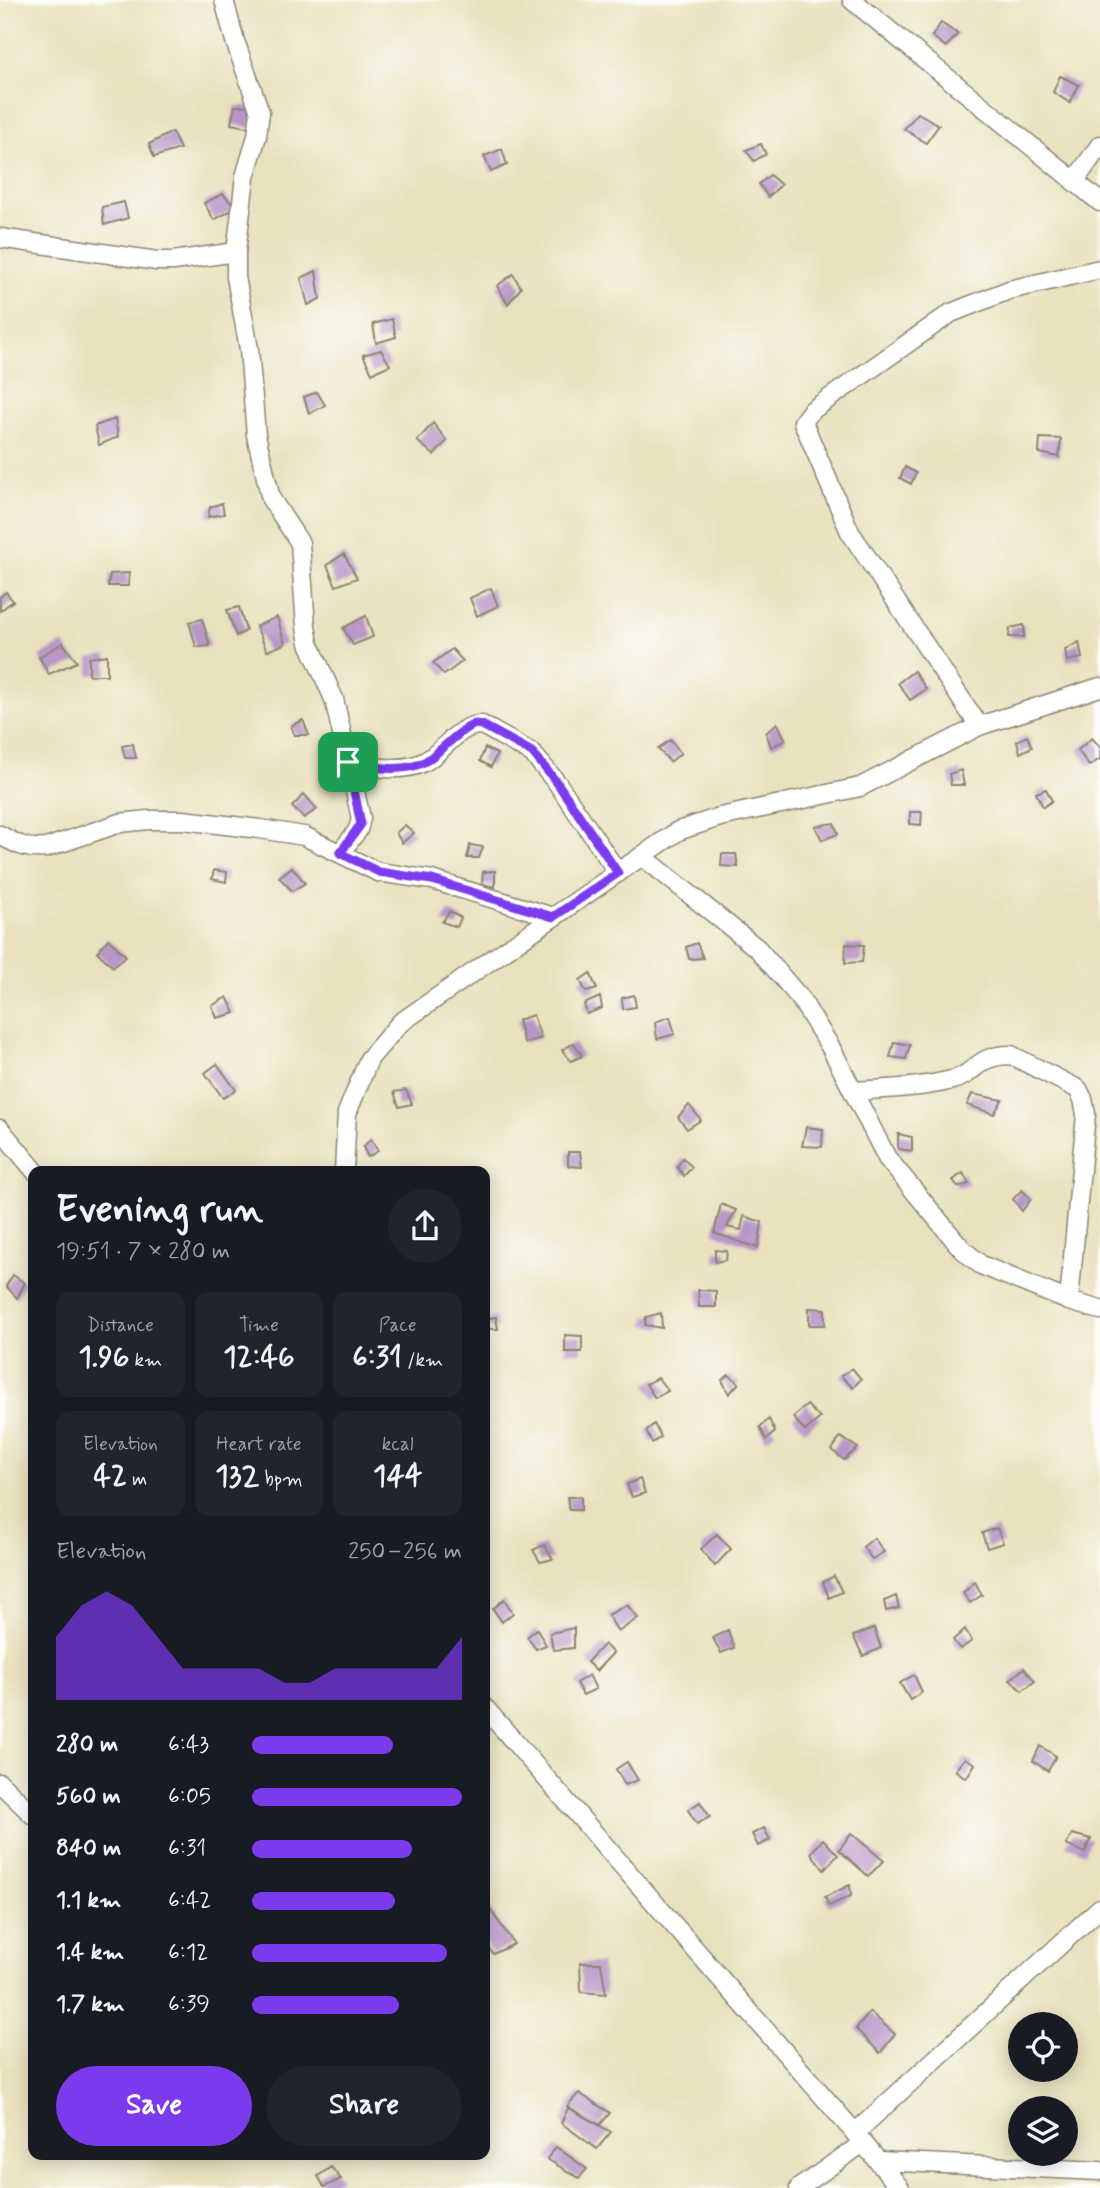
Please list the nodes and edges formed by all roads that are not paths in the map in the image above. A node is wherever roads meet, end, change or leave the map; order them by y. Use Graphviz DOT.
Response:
graph roads {
  1 [pos="224,0"];
  2 [pos="852,0"];
  3 [pos="1100,145"];
  4 [pos="1074,182"];
  5 [pos="1100,202"];
  6 [pos="0,238"];
  7 [pos="236,252"];
  8 [pos="1100,269"];
  9 [pos="1100,687"];
  10 [pos="979,726"];
  11 [pos="348,762"];
  12 [pos="0,835"];
  13 [pos="340,853"];
  14 [pos="642,856"];
  15 [pos="618,873"];
  16 [pos="553,917"];
  17 [pos="853,1091"];
  18 [pos="0,1129"];
  19 [pos="31,1166"];
  20 [pos="344,1166"];
  21 [pos="1069,1301"];
  22 [pos="1100,1310"];
  23 [pos="490,1714"];
  24 [pos="0,1783"];
  25 [pos="28,1810"];
  26 [pos="1100,1908"];
  27 [pos="859,2138"];
  28 [pos="879,2161"];
  29 [pos="1100,2171"];
  30 [pos="799,2188"];
  31 [pos="899,2188"];
  1 -- 7 [label="street"];
  2 -- 4 [label="street"];
  3 -- 4 [label="street"];
  4 -- 5 [label="street"];
  6 -- 7 [label="street"];
  7 -- 11 [label="street"];
  8 -- 10 [label="street"];
  9 -- 10 [label="street"];
  10 -- 14 [label="street"];
  11 -- 13 [label="street"];
  11 -- 15 [label="street"];
  12 -- 13 [label="street"];
  13 -- 16 [label="street"];
  14 -- 15 [label="street"];
  14 -- 17 [label="street"];
  15 -- 16 [label="street"];
  16 -- 20 [label="street"];
  17 -- 21 [label="street"];
  17 -- 21 [label="street"];
  18 -- 19 [label="street"];
  21 -- 22 [label="street"];
  23 -- 27 [label="street"];
  24 -- 25 [label="street"];
  26 -- 27 [label="street"];
  27 -- 28 [label="street"];
  27 -- 30 [label="street"];
  28 -- 29 [label="street"];
  28 -- 31 [label="street"];
}
